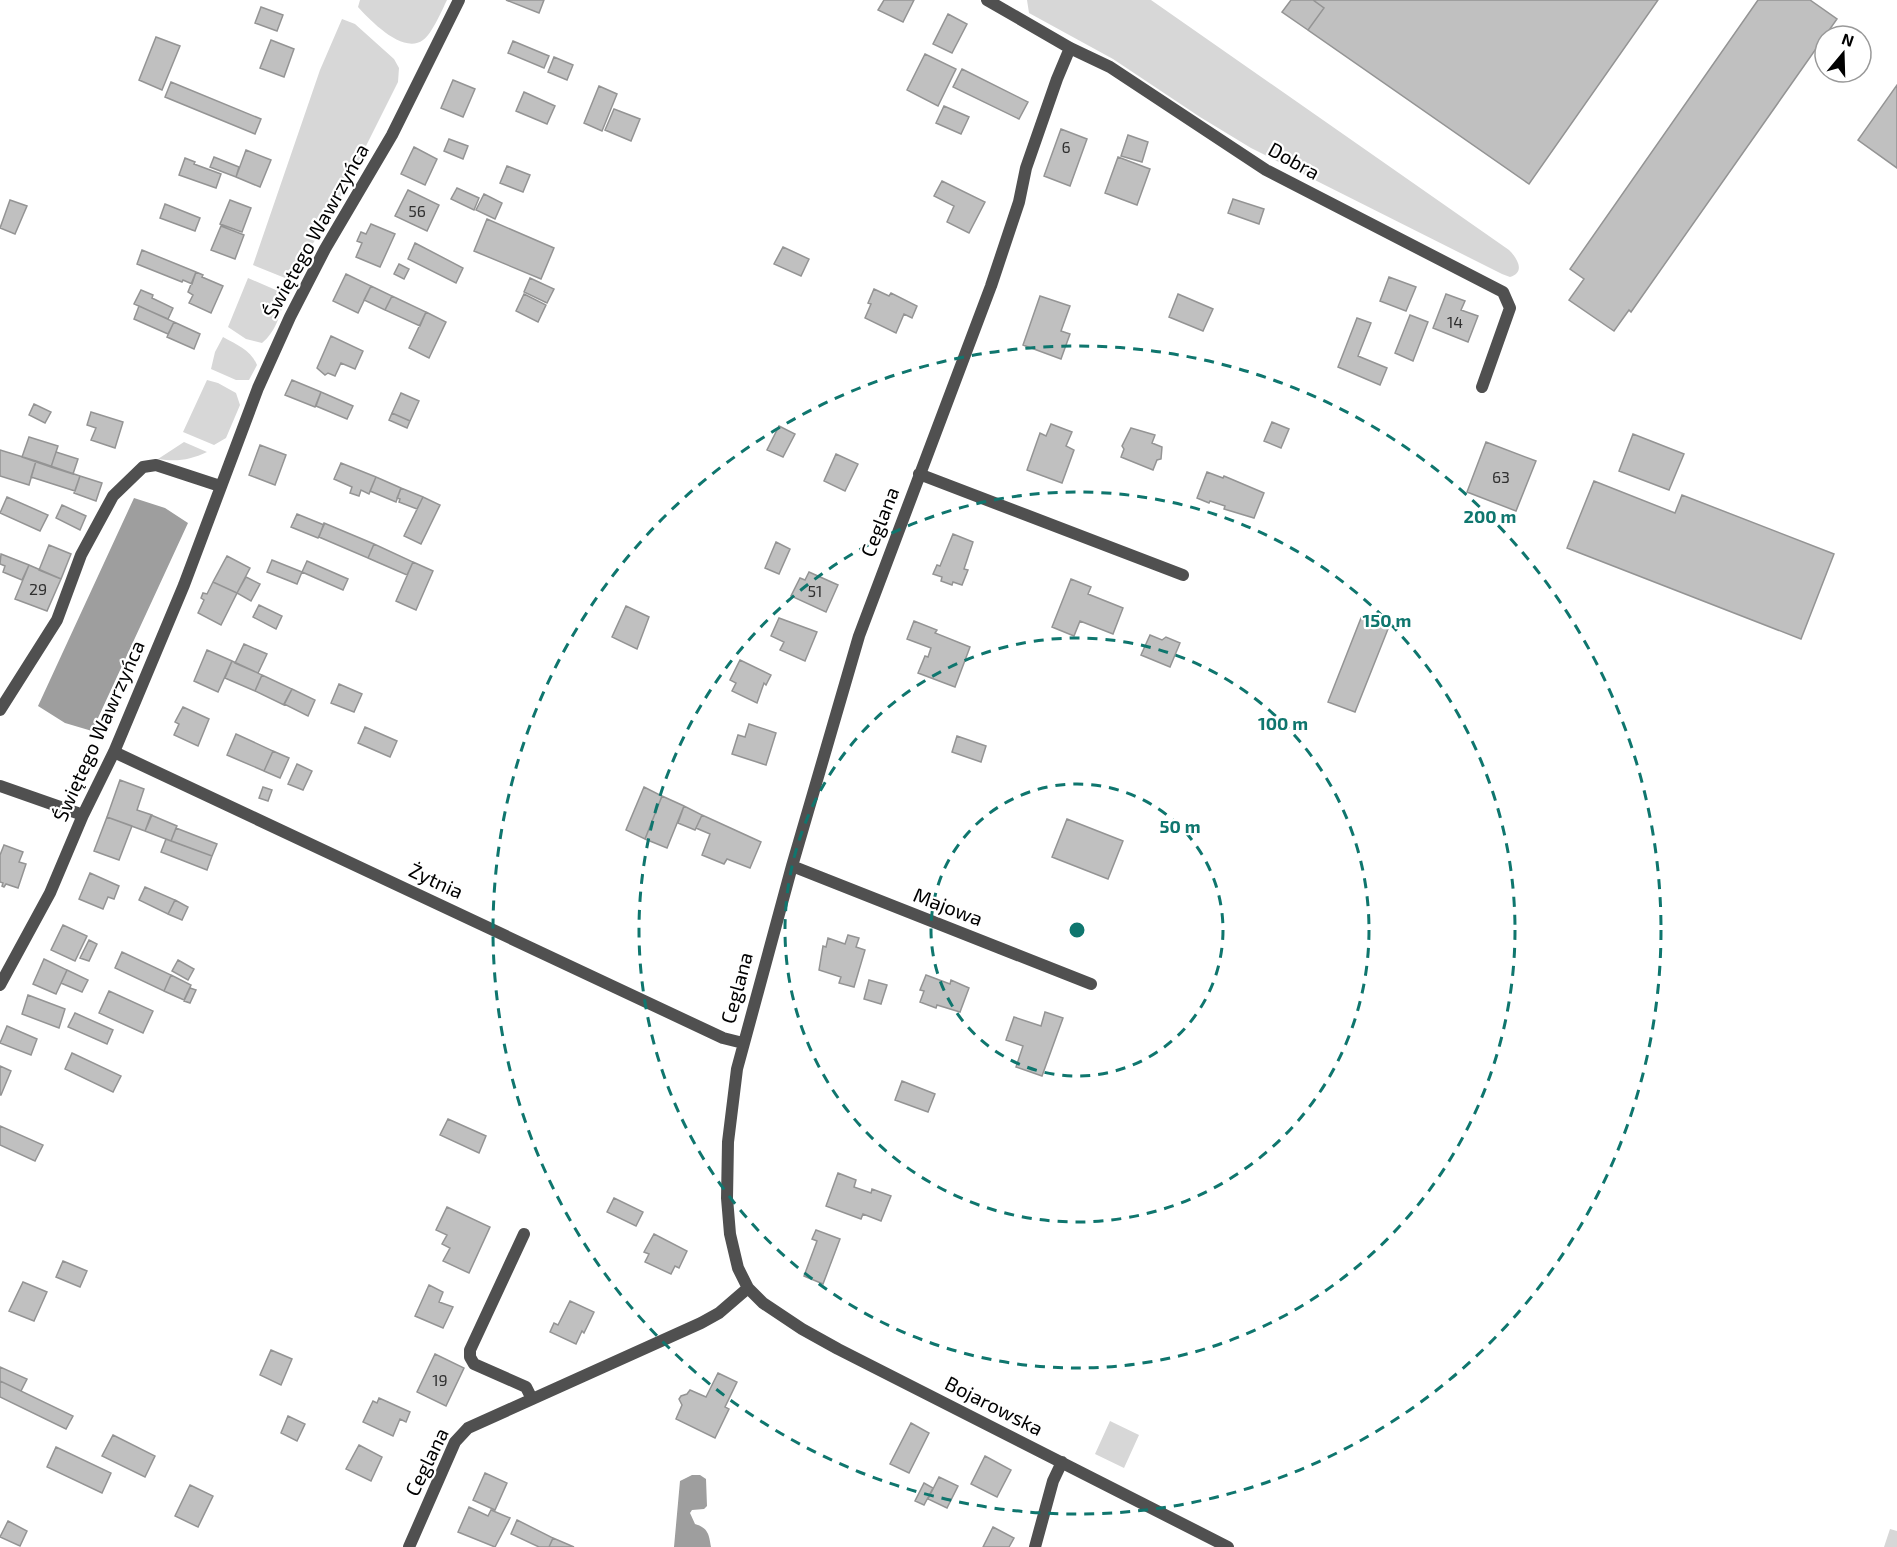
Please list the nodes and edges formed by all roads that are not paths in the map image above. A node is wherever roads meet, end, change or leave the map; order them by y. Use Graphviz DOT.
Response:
graph roads {
  1 [pos="459,0"];
  2 [pos="987,0"];
  3 [pos="1070,48"];
  4 [pos="1482,387"];
  5 [pos="920,474"];
  6 [pos="220,486"];
  7 [pos="1183,575"];
  8 [pos="0,710"];
  9 [pos="114,752"];
  10 [pos="0,786"];
  11 [pos="83,815"];
  12 [pos="792,866"];
  13 [pos="1091,984"];
  14 [pos="0,985"];
  15 [pos="742,1043"];
  16 [pos="524,1234"];
  17 [pos="748,1288"];
  18 [pos="532,1399"];
  19 [pos="1062,1462"];
  20 [pos="1209,1542"];
  21 [pos="409,1547"];
  22 [pos="1035,1547"];
  23 [pos="1228,1547"];
  1 -- 6 [label="street, Świętego Wawrzyńca"];
  2 -- 3 [label="street, Dobra"];
  3 -- 4 [label="street, Dobra"];
  3 -- 5 [label="street, Ceglana"];
  5 -- 7 [label="street, Ceglana"];
  5 -- 12 [label="street, Ceglana"];
  6 -- 8 [label="street"];
  6 -- 9 [label="street, Świętego Wawrzyńca"];
  9 -- 11 [label="street, Świętego Wawrzyńca"];
  9 -- 15 [label="street, Żytnia"];
  10 -- 11 [label="street"];
  11 -- 14 [label="street, Świętego Wawrzyńca"];
  12 -- 13 [label="street, Majowa"];
  12 -- 15 [label="street, Ceglana"];
  15 -- 17 [label="street, Ceglana"];
  16 -- 18 [label="street"];
  17 -- 18 [label="street, Ceglana"];
  17 -- 19 [label="street, Bojarowska"];
  18 -- 21 [label="street, Ceglana"];
  19 -- 20 [label="street, Bojarowska"];
  19 -- 22 [label="street"];
  20 -- 23 [label="street, Bojarowska"];
}
